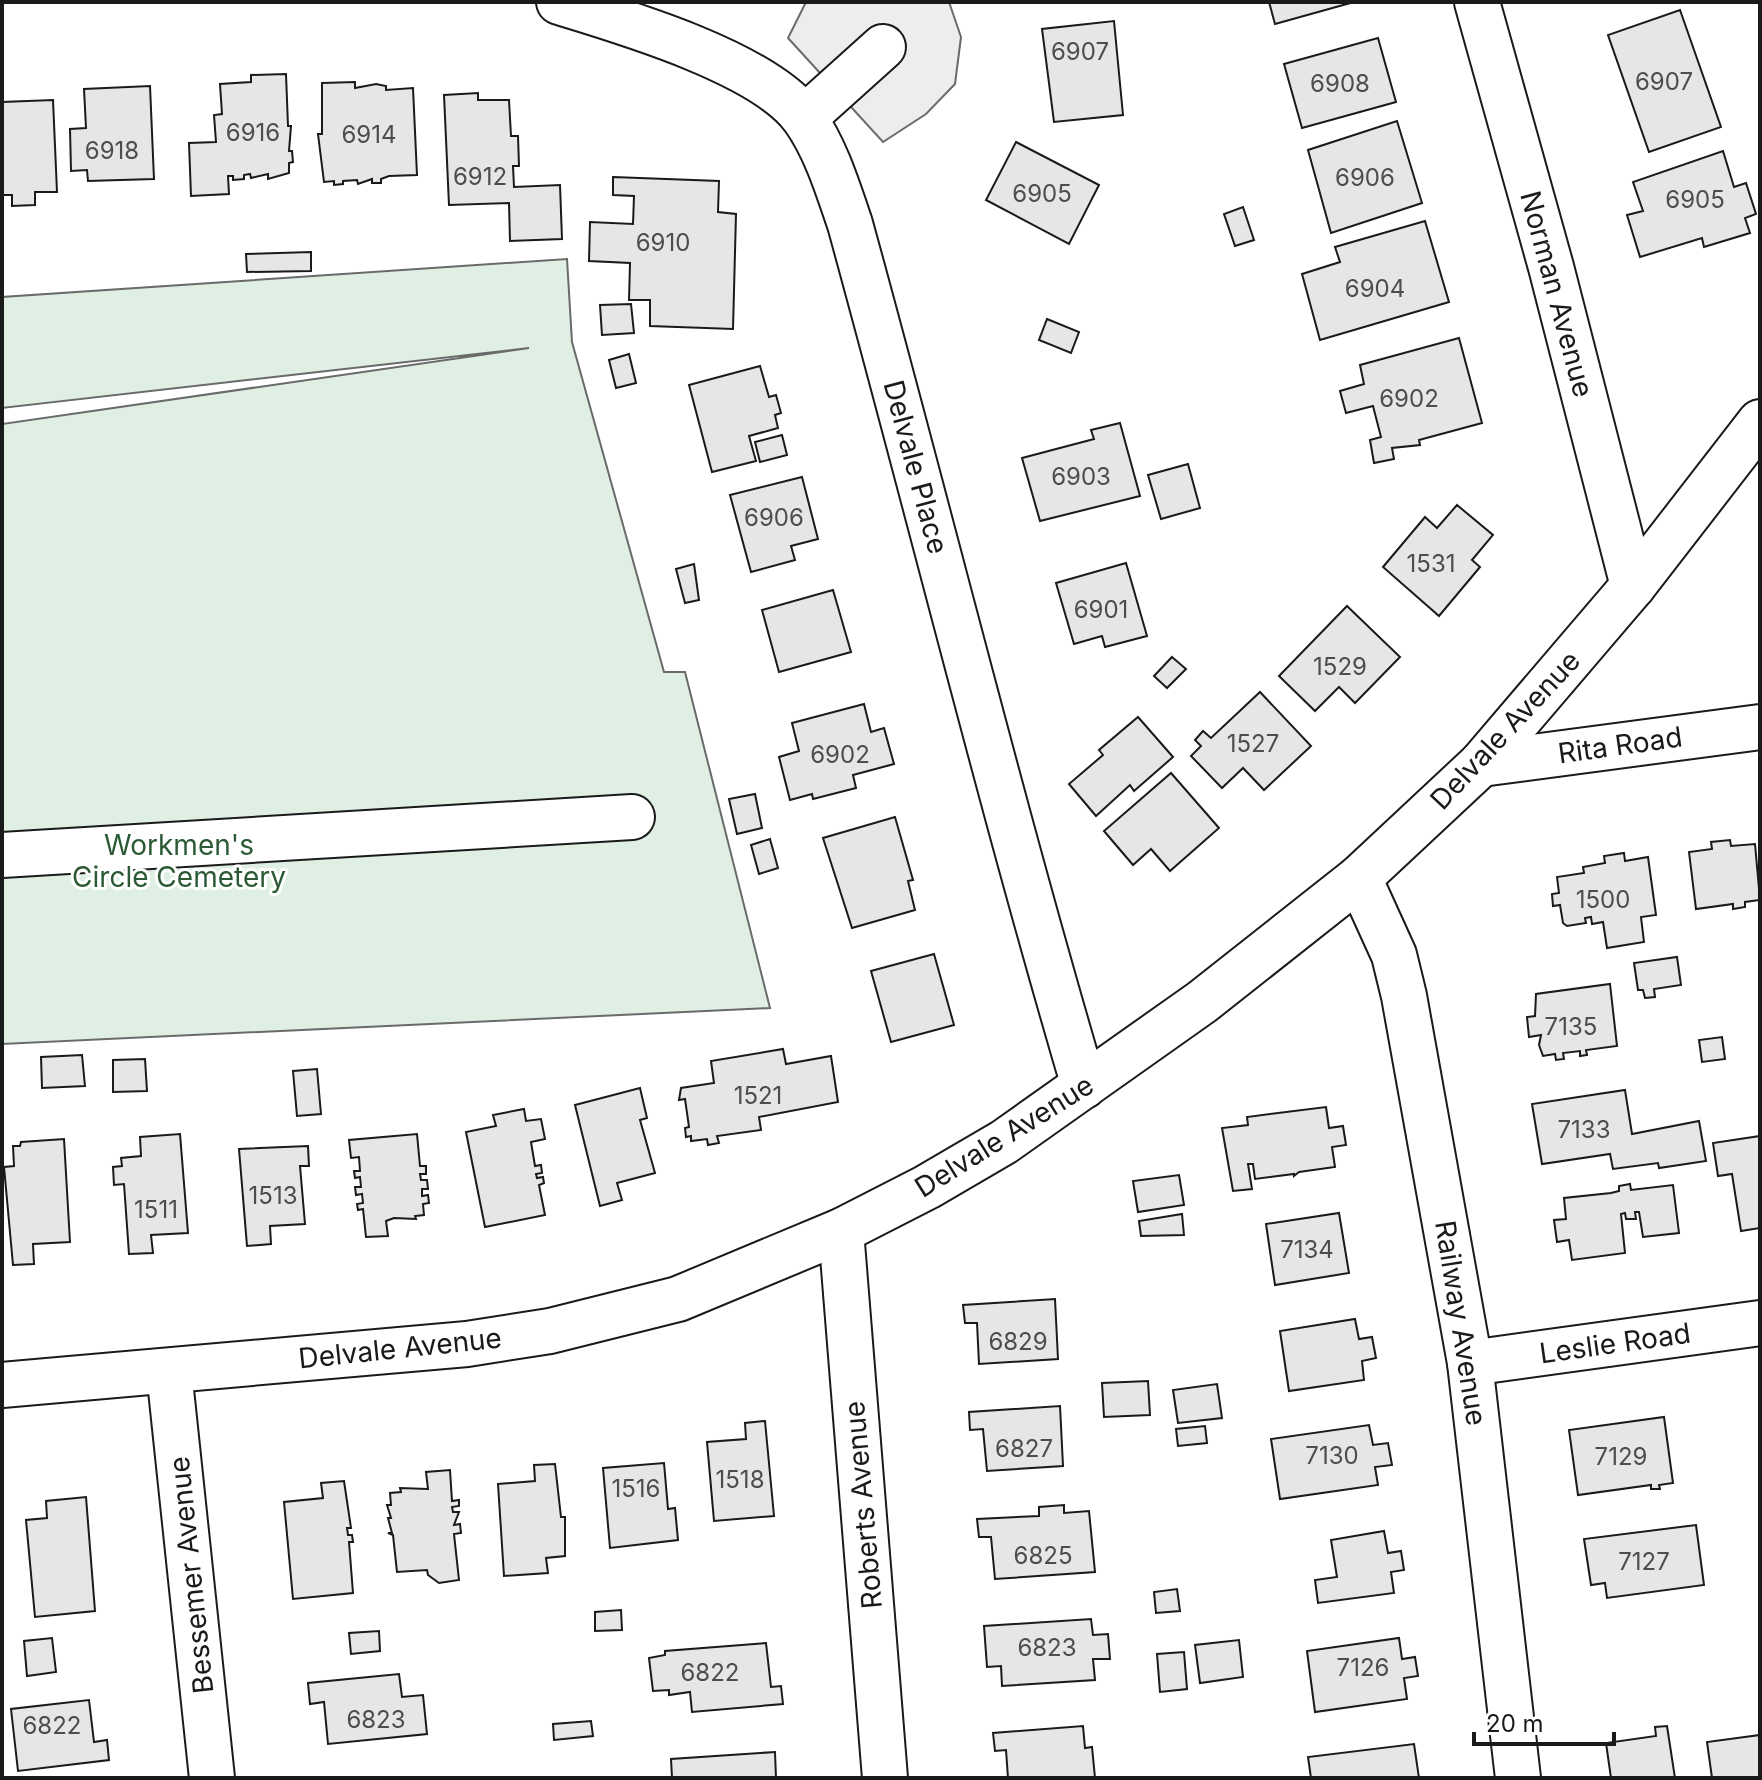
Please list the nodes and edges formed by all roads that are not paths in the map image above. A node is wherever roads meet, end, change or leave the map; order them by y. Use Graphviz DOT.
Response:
graph roads {
  1 [pos="559,2"];
  2 [pos="1477,2"];
  3 [pos="883,47"];
  4 [pos="804,118"];
  5 [pos="1760,422"];
  6 [pos="1633,586"];
  7 [pos="1760,727"];
  8 [pos="1481,764"];
  9 [pos="632,817"];
  10 [pos="2,855"];
  11 [pos="1359,878"];
  12 [pos="1084,1086"];
  13 [pos="841,1231"];
  14 [pos="1760,1323"];
  15 [pos="1470,1363"];
  16 [pos="169,1371"];
  17 [pos="2,1385"];
  18 [pos="212,1778"];
  19 [pos="885,1778"];
  20 [pos="1518,1778"];
  1 -- 4 [label="street, Delvale Place"];
  2 -- 6 [label="street, Norman Avenue"];
  3 -- 4 [label="street"];
  4 -- 12 [label="street, Delvale Place"];
  5 -- 6 [label="street, Delvale Avenue"];
  6 -- 8 [label="street, Delvale Avenue"];
  7 -- 8 [label="street, Rita Road"];
  8 -- 11 [label="street, Delvale Avenue"];
  9 -- 10 [label="street"];
  11 -- 12 [label="street, Delvale Avenue"];
  11 -- 15 [label="street, Railway Avenue"];
  12 -- 13 [label="street, Delvale Avenue"];
  13 -- 16 [label="street, Delvale Avenue"];
  13 -- 19 [label="street, Roberts Avenue"];
  14 -- 15 [label="street, Leslie Road"];
  15 -- 20 [label="street, Railway Avenue"];
  16 -- 17 [label="street, Delvale Avenue"];
  16 -- 18 [label="street, Bessemer Avenue"];
}
